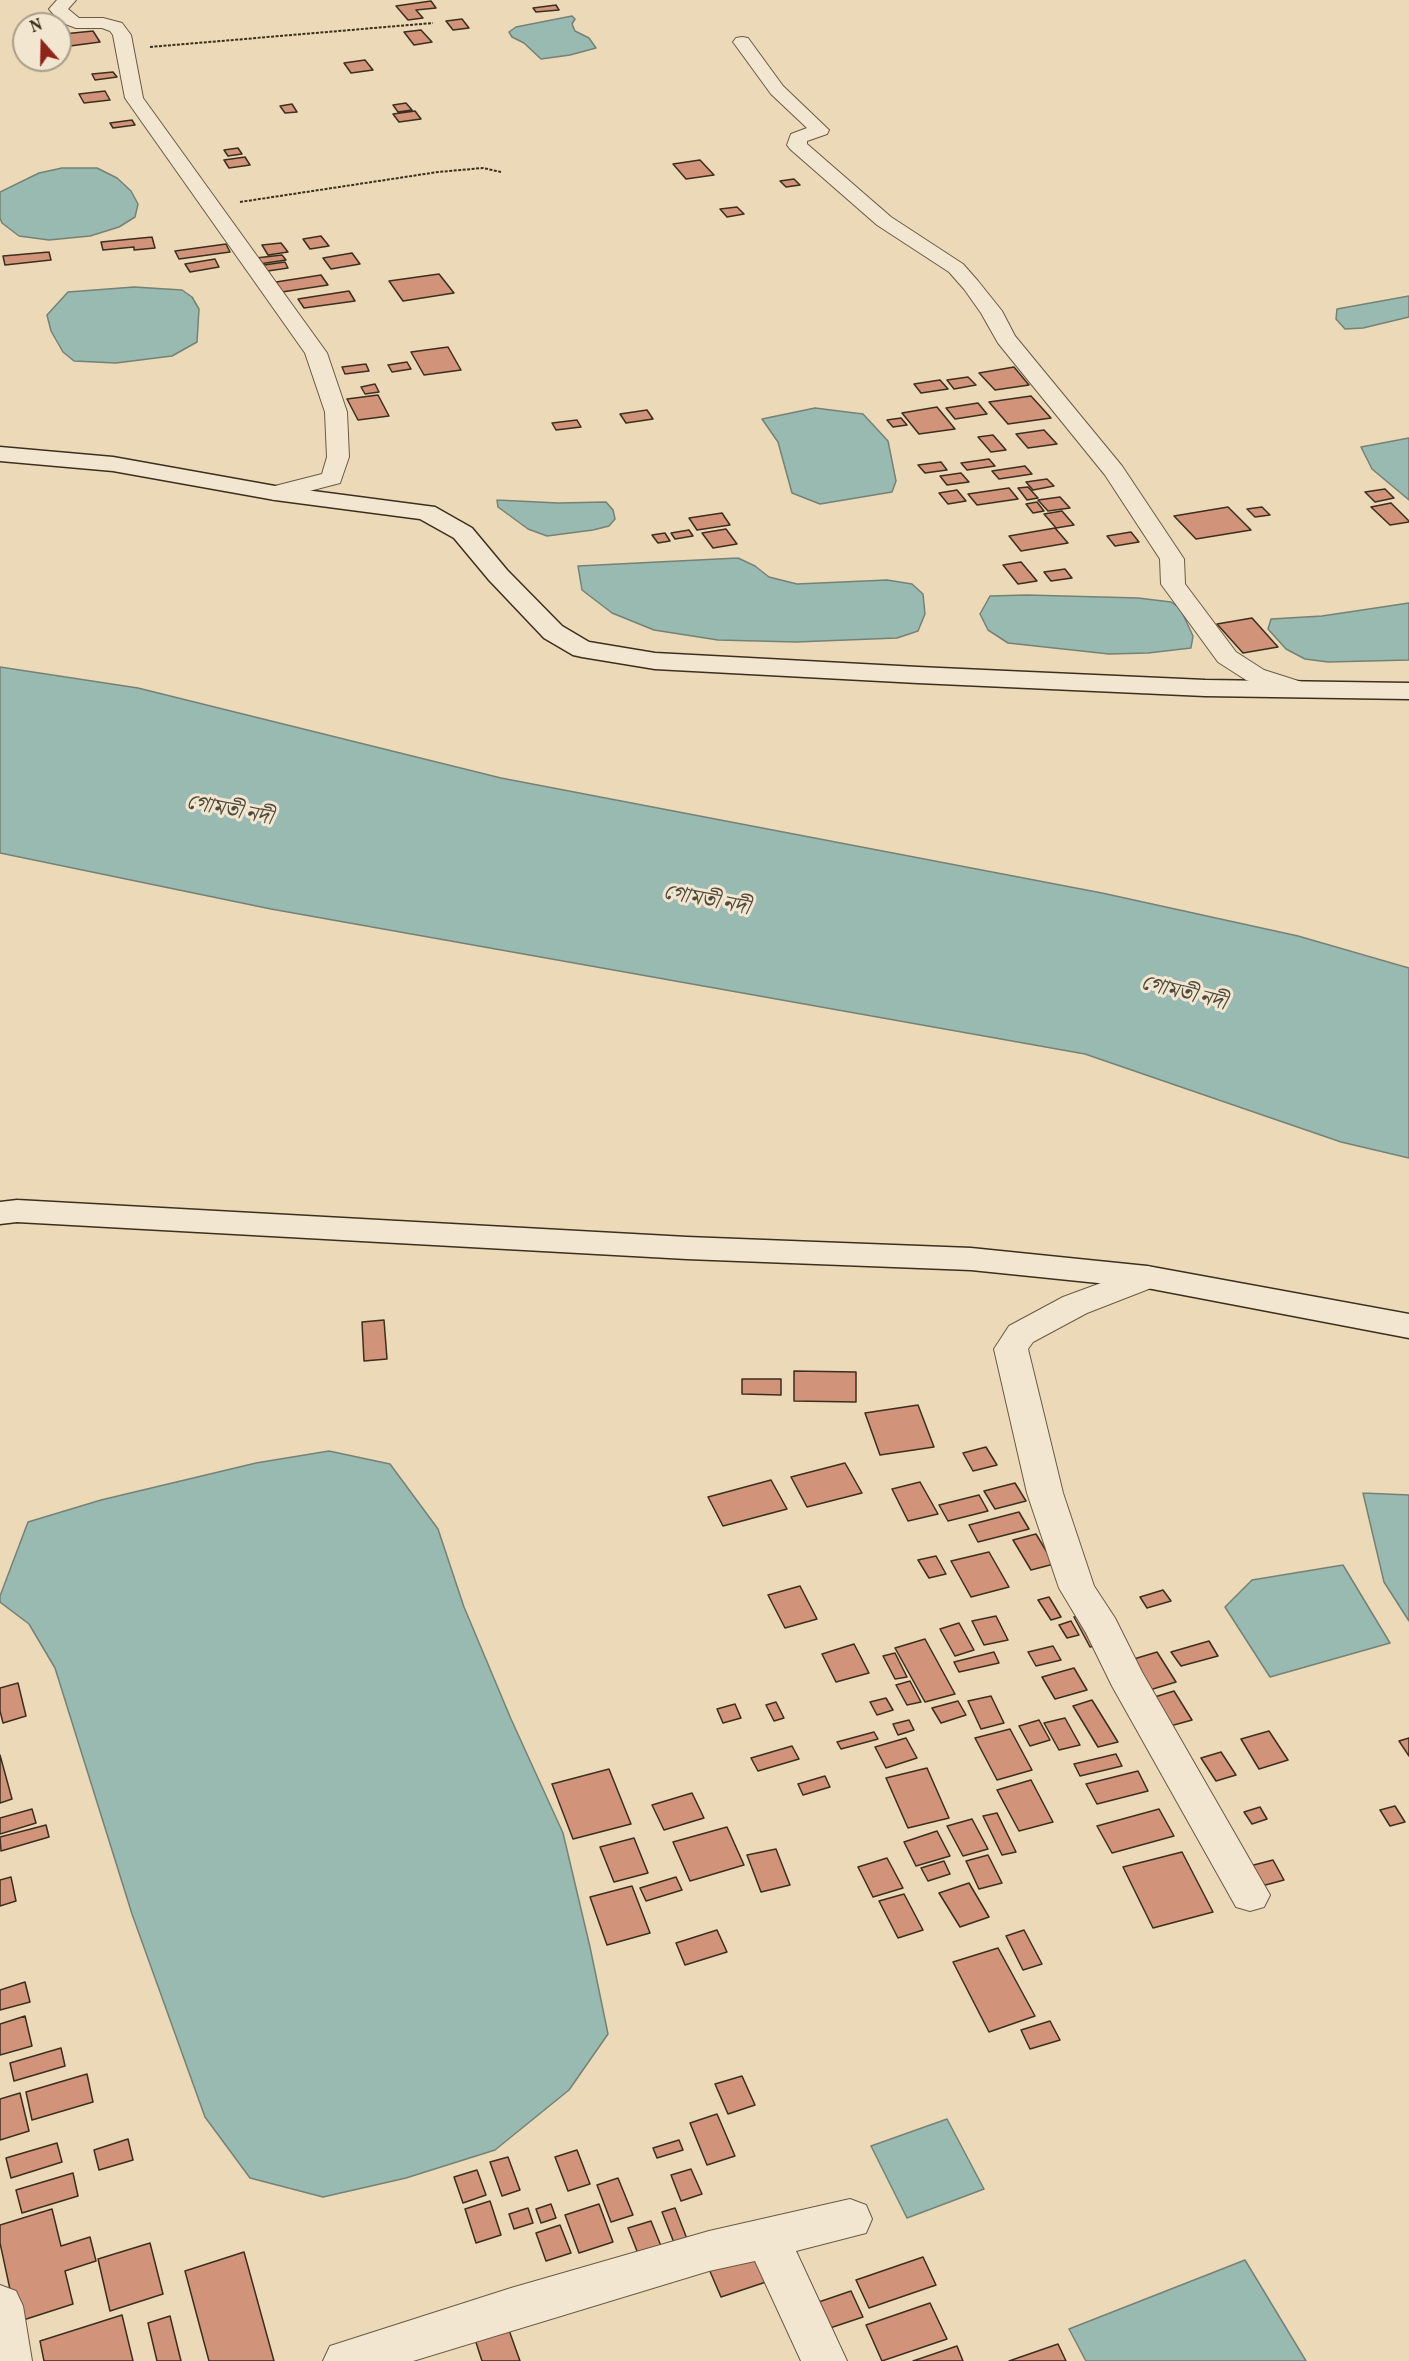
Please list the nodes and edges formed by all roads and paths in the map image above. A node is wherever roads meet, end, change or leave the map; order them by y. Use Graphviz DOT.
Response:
graph roads {
  1 [pos="67,0"];
  2 [pos="433,23"];
  3 [pos="742,42"];
  4 [pos="125,49"];
  5 [pos="501,172"];
  6 [pos="211,206"];
  7 [pos="0,454"];
  8 [pos="332,478"];
  9 [pos="275,493"];
  10 [pos="353,502"];
  11 [pos="1299,689"];
  12 [pos="1409,691"];
  13 [pos="0,1213"];
  14 [pos="1147,1277"];
  15 [pos="1409,1326"];
  16 [pos="1250,1895"];
  17 [pos="850,2219"];
  18 [pos="767,2238"];
  19 [pos="0,2306"];
  20 [pos="9,2361"];
  21 [pos="346,2361"];
  22 [pos="824,2361"];
  1 -- 4 [label="street"];
  2 -- 4 [label="path"];
  3 -- 11 [label="street"];
  4 -- 6 [label="street"];
  5 -- 6 [label="path"];
  6 -- 8 [label="street"];
  7 -- 9 [label="street"];
  8 -- 9 [label="street"];
  8 -- 10 [label="street"];
  9 -- 10 [label="street"];
  10 -- 11 [label="street"];
  11 -- 12 [label="street"];
  13 -- 14 [label="street"];
  14 -- 15 [label="street"];
  14 -- 16 [label="street"];
  17 -- 18 [label="street"];
  18 -- 21 [label="street"];
  18 -- 22 [label="street"];
  19 -- 20 [label="street"];
}
